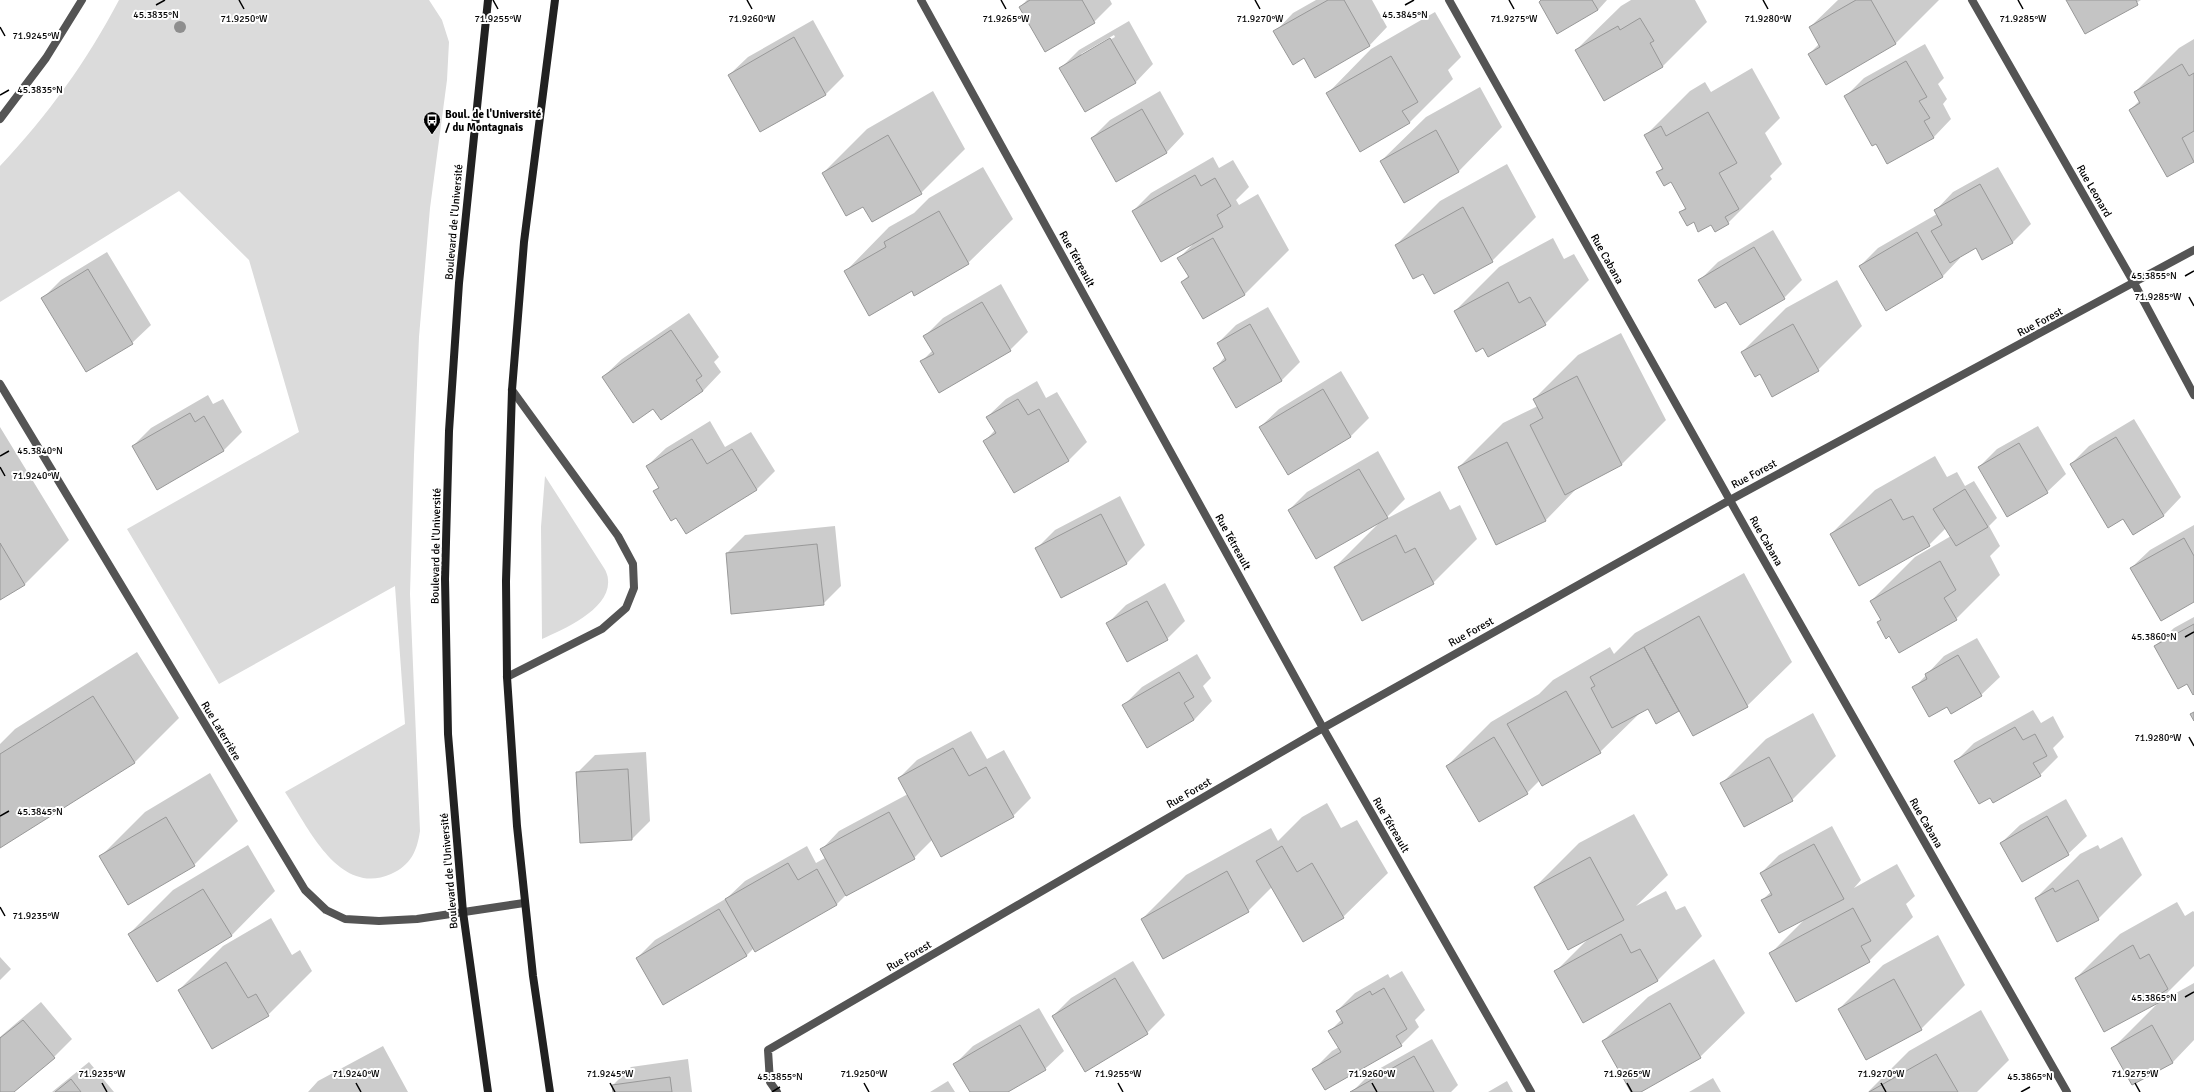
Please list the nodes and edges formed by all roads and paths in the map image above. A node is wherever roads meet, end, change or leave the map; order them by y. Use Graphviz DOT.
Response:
graph roads {
  1 [pos="82,0"];
  2 [pos="488,0"];
  3 [pos="555,0"];
  4 [pos="921,0"];
  5 [pos="1449,0"];
  6 [pos="1972,0"];
  7 [pos="0,119"];
  8 [pos="2194,250"];
  9 [pos="2134,283"];
  10 [pos="0,384"];
  11 [pos="512,390"];
  12 [pos="2194,395"];
  13 [pos="1730,500"];
  14 [pos="507,677"];
  15 [pos="1323,728"];
  16 [pos="524,903"];
  17 [pos="463,912"];
  18 [pos="488,1092"];
  19 [pos="550,1092"];
  20 [pos="777,1092"];
  21 [pos="1531,1092"];
  22 [pos="2067,1092"];
  1 -- 7 [label="street"];
  2 -- 17 [label="main road, Boulevard de l'Université"];
  3 -- 11 [label="main road"];
  4 -- 15 [label="street, Rue Tétreault"];
  5 -- 13 [label="street, Rue Cabana"];
  6 -- 9 [label="street, Rue Leonard"];
  8 -- 9 [label="street, Rue Forest"];
  9 -- 12 [label="street, Rue Leonard"];
  9 -- 13 [label="street, Rue Forest"];
  10 -- 17 [label="street, Rue Laterrière"];
  11 -- 14 [label="main road"];
  11 -- 14 [label="street"];
  13 -- 15 [label="street, Rue Forest"];
  13 -- 22 [label="street, Rue Cabana"];
  14 -- 16 [label="main road"];
  15 -- 20 [label="street, Rue Forest"];
  15 -- 21 [label="street, Rue Tétreault"];
  16 -- 17 [label="street, Rue Laterrière"];
  16 -- 19 [label="main road"];
  17 -- 18 [label="main road, Boulevard de l'Université"];
}
